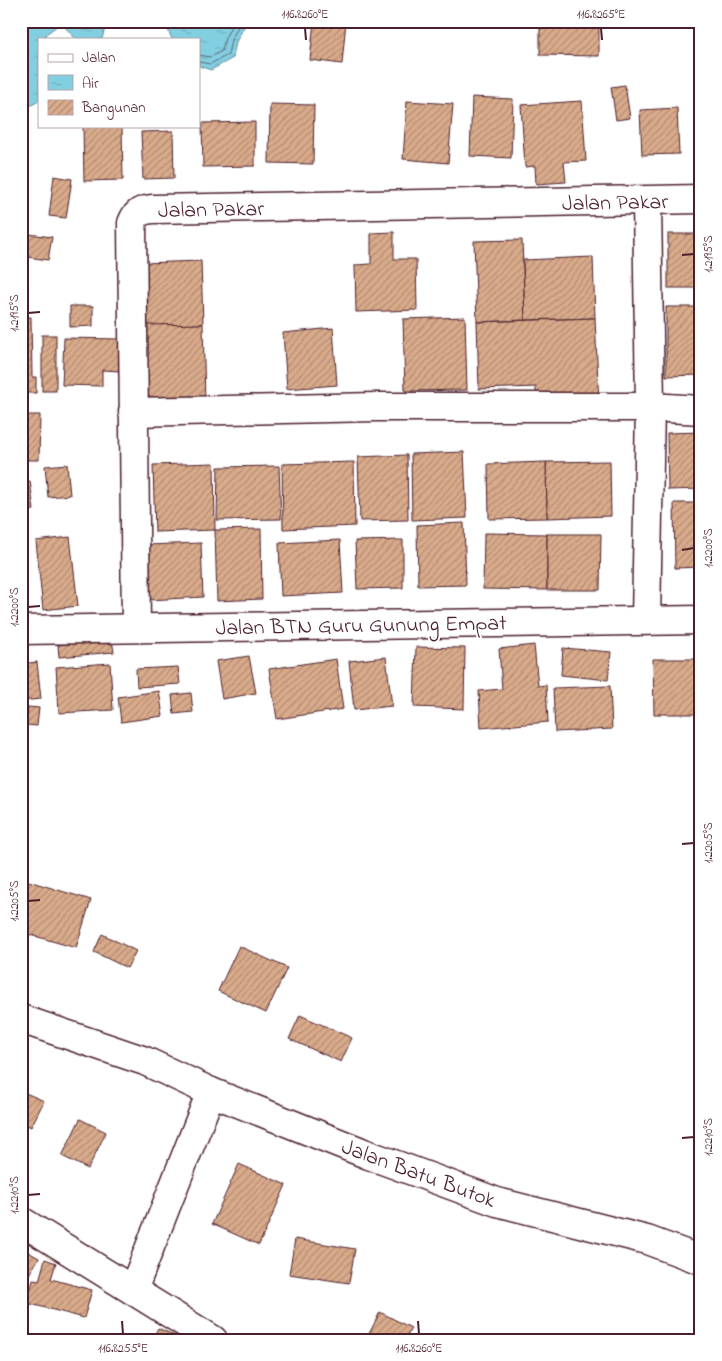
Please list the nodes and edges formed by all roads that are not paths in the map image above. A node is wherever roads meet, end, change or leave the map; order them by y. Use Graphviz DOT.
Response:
graph roads {
  1 [pos="701,200"];
  2 [pos="646,201"];
  3 [pos="650,407"];
  4 [pos="701,410"];
  5 [pos="133,412"];
  6 [pos="646,620"];
  7 [pos="701,620"];
  8 [pos="136,627"];
  9 [pos="21,630"];
  10 [pos="21,1019"];
  11 [pos="211,1092"];
  12 [pos="21,1221"];
  13 [pos="701,1260"];
  14 [pos="133,1290"];
  15 [pos="213,1340"];
  1 -- 2 [label="street, Jalan Pakar"];
  2 -- 3 [label="street"];
  2 -- 5 [label="street, Jalan Pakar"];
  3 -- 4 [label="street"];
  3 -- 5 [label="street"];
  3 -- 6 [label="street"];
  5 -- 8 [label="street, Jalan Pakar"];
  6 -- 7 [label="street, Jalan BTN Guru Gunung Empat"];
  6 -- 8 [label="street, Jalan BTN Guru Gunung Empat"];
  8 -- 9 [label="street, Jalan BTN Guru Gunung Empat"];
  10 -- 11 [label="street, Jalan Batu Butok"];
  11 -- 13 [label="street, Jalan Batu Butok"];
  11 -- 14 [label="street"];
  12 -- 14 [label="street"];
  14 -- 15 [label="street"];
}
